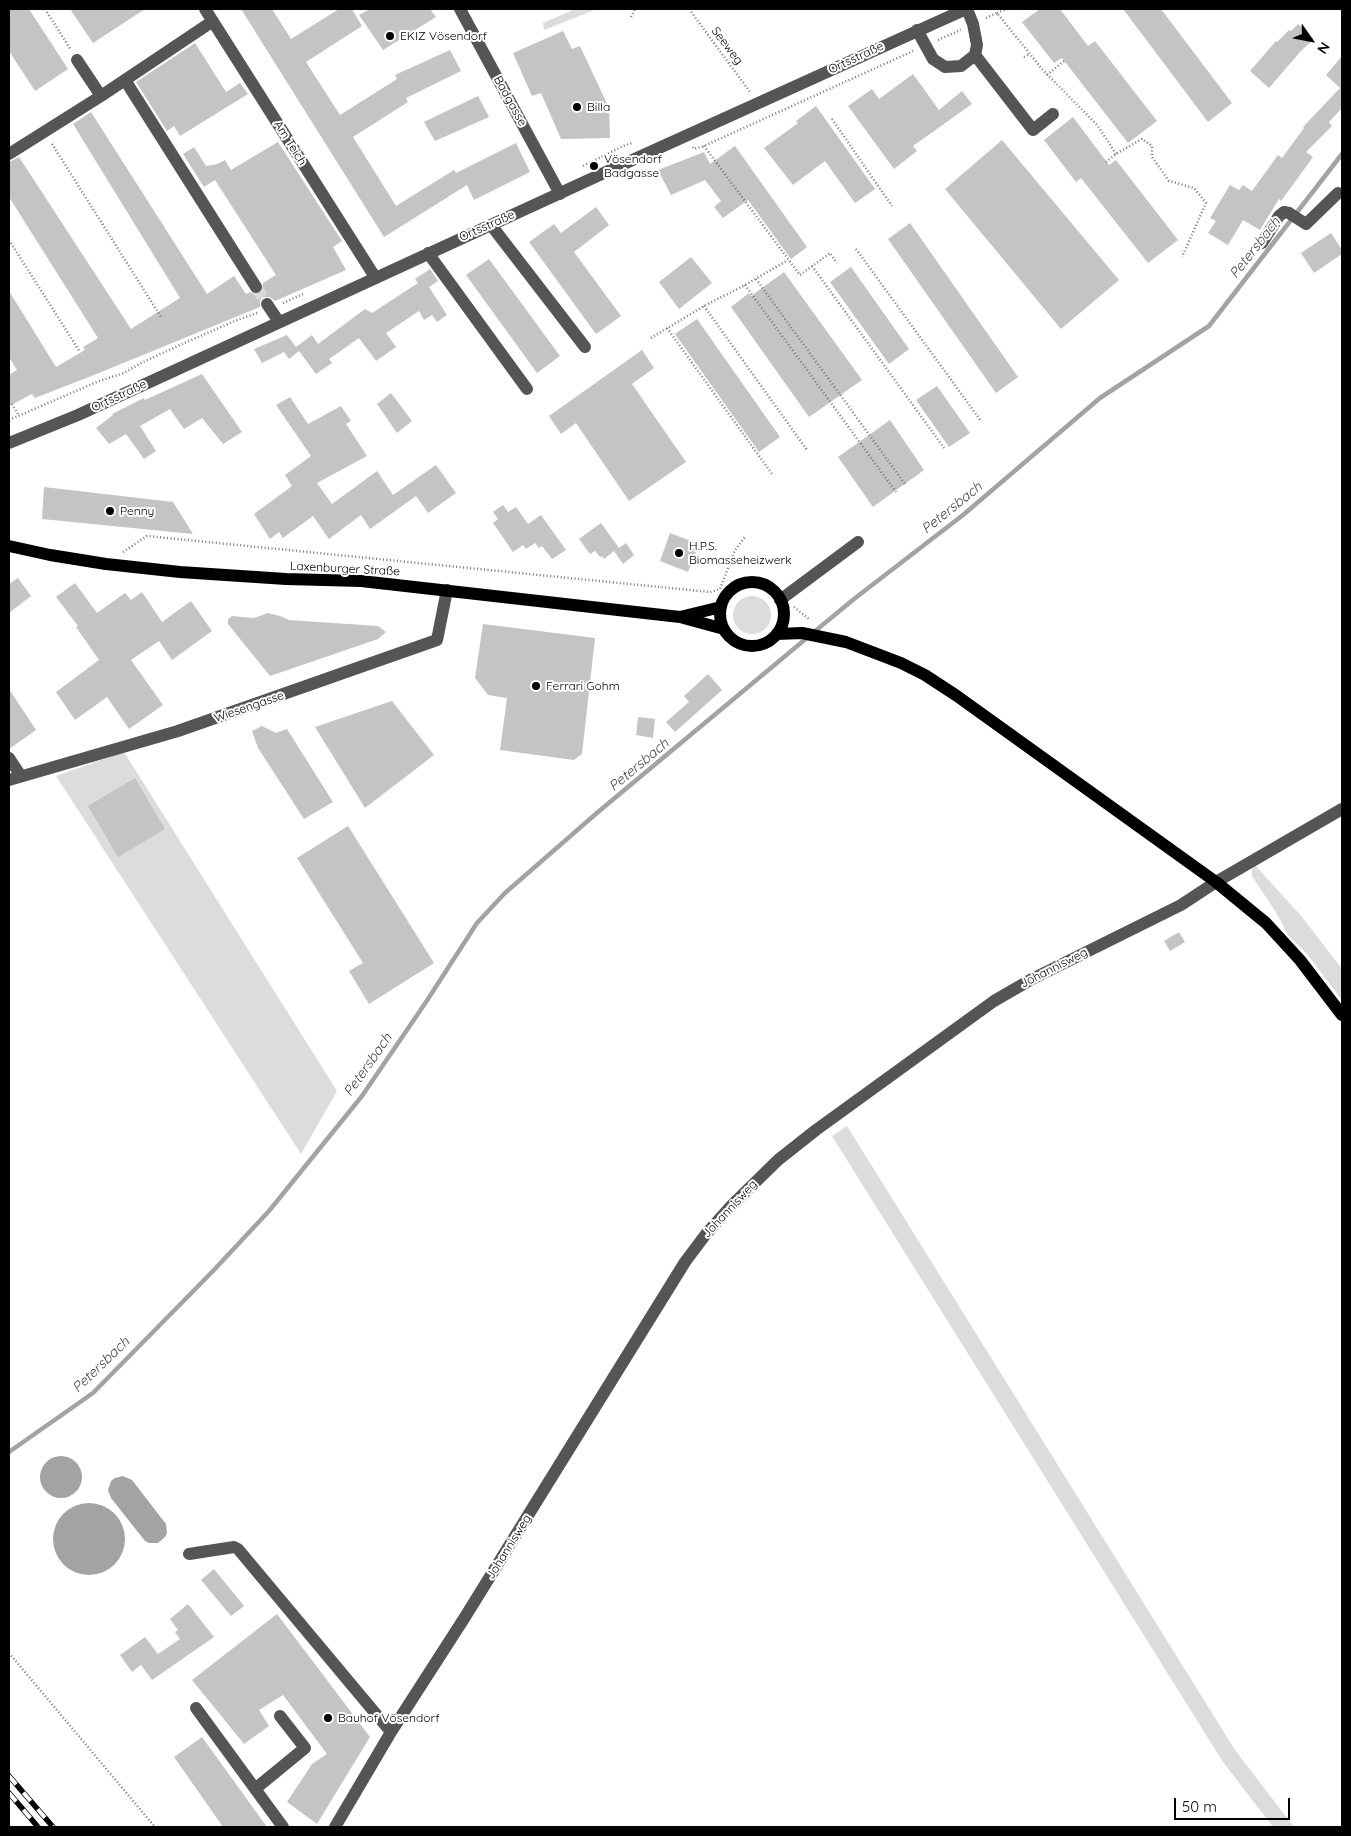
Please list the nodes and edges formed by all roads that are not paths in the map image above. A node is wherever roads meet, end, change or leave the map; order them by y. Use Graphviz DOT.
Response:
graph roads {
  1 [pos="205,9"];
  2 [pos="460,9"];
  3 [pos="966,9"];
  4 [pos="213,20"];
  5 [pos="917,30"];
  6 [pos="975,55"];
  7 [pos="77,60"];
  8 [pos="125,80"];
  9 [pos="101,96"];
  10 [pos="1053,114"];
  11 [pos="9,154"];
  12 [pos="1341,192"];
  13 [pos="560,194"];
  14 [pos="492,225"];
  15 [pos="1262,243"];
  16 [pos="428,253"];
  17 [pos="375,278"];
  18 [pos="256,288"];
  19 [pos="267,304"];
  20 [pos="279,322"];
  21 [pos="585,347"];
  22 [pos="527,389"];
  23 [pos="9,443"];
  24 [pos="858,542"];
  25 [pos="9,546"];
  26 [pos="447,590"];
  27 [pos="783,598"];
  28 [pos="721,607"];
  29 [pos="784,615"];
  30 [pos="680,617"];
  31 [pos="724,629"];
  32 [pos="802,632"];
  33 [pos="777,634"];
  34 [pos="9,758"];
  35 [pos="21,776"];
  36 [pos="9,780"];
  37 [pos="1342,809"];
  38 [pos="1216,882"];
  39 [pos="1342,1015"];
  40 [pos="189,1554"];
  41 [pos="196,1708"];
  42 [pos="280,1716"];
  43 [pos="392,1732"];
  44 [pos="255,1789"];
  45 [pos="283,1827"];
  46 [pos="335,1827"];
  1 -- 4 [label="street, Am Teich"];
  2 -- 13 [label="street, Badgasse"];
  3 -- 5 [label="street, Ortsstraße"];
  3 -- 6 [label="street"];
  4 -- 8 [label="street"];
  4 -- 17 [label="street, Am Teich"];
  5 -- 6 [label="street"];
  5 -- 13 [label="street, Ortsstraße"];
  6 -- 10 [label="street"];
  7 -- 9 [label="street"];
  8 -- 9 [label="street"];
  8 -- 18 [label="street"];
  9 -- 11 [label="street"];
  12 -- 15 [label="street"];
  13 -- 14 [label="street, Ortsstraße"];
  14 -- 16 [label="street, Ortsstraße"];
  14 -- 21 [label="street"];
  16 -- 17 [label="street, Ortsstraße"];
  16 -- 22 [label="street"];
  17 -- 20 [label="street, Ortsstraße"];
  19 -- 20 [label="street"];
  20 -- 23 [label="street, Ortsstraße"];
  24 -- 27 [label="street"];
  25 -- 26 [label="main road, Laxenburger Straße"];
  26 -- 30 [label="main road, Laxenburger Straße"];
  26 -- 35 [label="street, Wiesengasse"];
  27 -- 28 [label="main road"];
  27 -- 29 [label="main road"];
  28 -- 30 [label="main road, Laxenburger Straße"];
  28 -- 31 [label="main road"];
  29 -- 32 [label="main road"];
  29 -- 33 [label="main road"];
  30 -- 31 [label="main road, Laxenburger Straße"];
  31 -- 33 [label="main road, Laxenburger Straße"];
  32 -- 33 [label="main road, Laxenburger Straße"];
  32 -- 38 [label="main road"];
  34 -- 35 [label="street"];
  35 -- 36 [label="street, Wiesengasse"];
  37 -- 38 [label="street, Johannisweg"];
  38 -- 39 [label="main road"];
  38 -- 43 [label="street, Johannisweg"];
  40 -- 43 [label="street"];
  41 -- 44 [label="street"];
  42 -- 44 [label="street"];
  43 -- 46 [label="street, Johannisweg"];
  44 -- 45 [label="street"];
}
